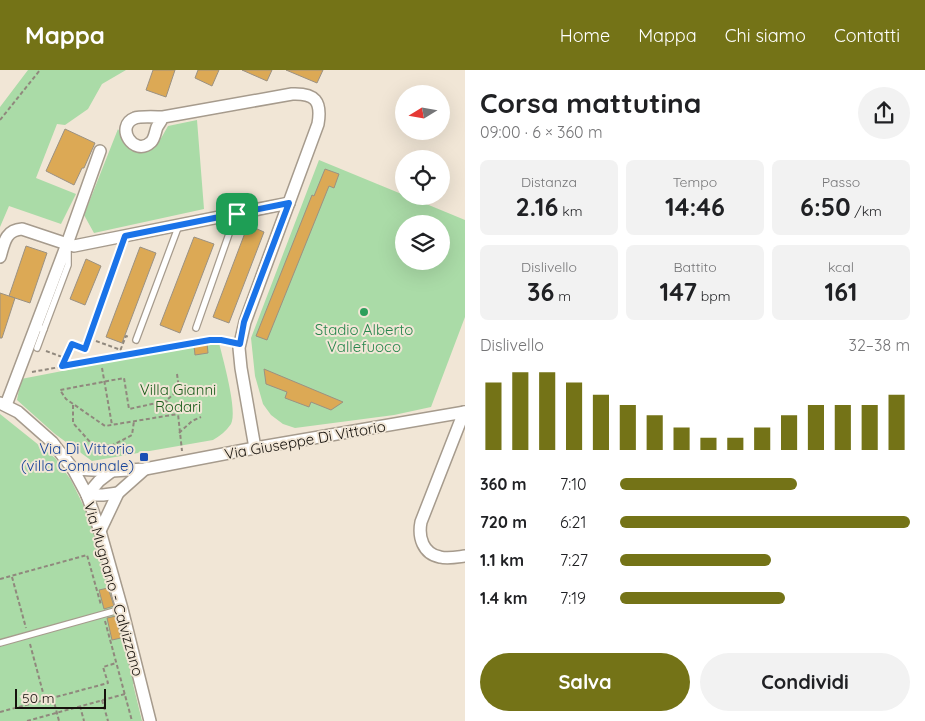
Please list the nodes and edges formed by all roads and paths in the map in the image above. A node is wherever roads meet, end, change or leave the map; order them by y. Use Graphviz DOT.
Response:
graph roads {
  1 [pos="40,70"];
  2 [pos="163,117"];
  3 [pos="0,120"];
  4 [pos="100,151"];
  5 [pos="289,203"];
  6 [pos="237,214"];
  7 [pos="179,225"];
  8 [pos="125,236"];
  9 [pos="66,244"];
  10 [pos="0,257"];
  11 [pos="40,328"];
  12 [pos="196,328"];
  13 [pos="89,339"];
  14 [pos="136,340"];
  15 [pos="240,344"];
  16 [pos="37,348"];
  17 [pos="85,349"];
  18 [pos="120,350"];
  19 [pos="118,356"];
  20 [pos="65,358"];
  21 [pos="62,366"];
  22 [pos="102,368"];
  23 [pos="17,374"];
  24 [pos="178,374"];
  25 [pos="104,382"];
  26 [pos="166,401"];
  27 [pos="3,404"];
  28 [pos="73,404"];
  29 [pos="465,412"];
  30 [pos="178,414"];
  31 [pos="201,417"];
  32 [pos="134,421"];
  33 [pos="112,425"];
  34 [pos="179,433"];
  35 [pos="255,448"];
  36 [pos="184,461"];
  37 [pos="74,469"];
  38 [pos="144,469"];
  39 [pos="112,471"];
  40 [pos="118,493"];
  41 [pos="87,495"];
  42 [pos="100,531"];
  43 [pos="465,556"];
  44 [pos="122,610"];
  45 [pos="0,643"];
  46 [pos="116,663"];
  47 [pos="125,694"];
  48 [pos="53,698"];
  49 [pos="102,700"];
  50 [pos="80,706"];
  51 [pos="0,712"];
  52 [pos="57,713"];
  53 [pos="37,720"];
  54 [pos="26,721"];
  55 [pos="59,721"];
  56 [pos="84,721"];
  57 [pos="108,721"];
  58 [pos="149,721"];
  1 -- 3 [label="path"];
  2 -- 5 [label="street"];
  4 -- 9 [label="street"];
  5 -- 6 [label="street"];
  5 -- 15 [label="street"];
  6 -- 7 [label="street"];
  6 -- 12 [label="lane"];
  7 -- 8 [label="street"];
  7 -- 14 [label="lane"];
  8 -- 9 [label="street"];
  8 -- 13 [label="lane"];
  9 -- 10 [label="street"];
  9 -- 11 [label="street"];
  11 -- 16 [label="lane"];
  11 -- 23 [label="street"];
  13 -- 17 [label="lane"];
  13 -- 18 [label="path"];
  14 -- 18 [label="path"];
  15 -- 19 [label="path"];
  15 -- 35 [label="street"];
  16 -- 20 [label="path"];
  17 -- 20 [label="path"];
  18 -- 19 [label="path"];
  19 -- 21 [label="path"];
  20 -- 21 [label="path"];
  21 -- 23 [label="path"];
  22 -- 25 [label="path"];
  23 -- 27 [label="street"];
  24 -- 26 [label="path"];
  25 -- 26 [label="path"];
  25 -- 28 [label="path"];
  25 -- 33 [label="path"];
  26 -- 30 [label="path"];
  27 -- 37 [label="street, Via Mugnano - Calvizzano"];
  28 -- 32 [label="path"];
  28 -- 33 [label="path"];
  29 -- 35 [label="street, Via Giuseppe Di Vittorio"];
  29 -- 43 [label="street"];
  30 -- 32 [label="path"];
  30 -- 34 [label="path"];
  31 -- 34 [label="path"];
  32 -- 33 [label="path"];
  34 -- 36 [label="path"];
  35 -- 36 [label="street, Via Giuseppe Di Vittorio"];
  36 -- 38 [label="street, Via Giuseppe Di Vittorio"];
  37 -- 39 [label="street, Via Giuseppe Di Vittorio"];
  37 -- 41 [label="street, Via Mugnano - Calvizzano"];
  38 -- 39 [label="street, Via Giuseppe Di Vittorio"];
  38 -- 40 [label="street"];
  39 -- 41 [label="street"];
  40 -- 41 [label="street"];
  40 -- 42 [label="street"];
  41 -- 42 [label="street, Via Mugnano - Calvizzano"];
  42 -- 44 [label="street, Via Mugnano - Calvizzano"];
  44 -- 45 [label="lane"];
  44 -- 58 [label="street, Via Mugnano - Calvizzano"];
  46 -- 48 [label="path"];
  47 -- 49 [label="path"];
  48 -- 51 [label="path"];
  48 -- 52 [label="path"];
  49 -- 50 [label="path"];
  49 -- 57 [label="path"];
  50 -- 52 [label="path"];
  50 -- 56 [label="path"];
  52 -- 53 [label="path"];
  52 -- 55 [label="path"];
  53 -- 54 [label="path"];
}
